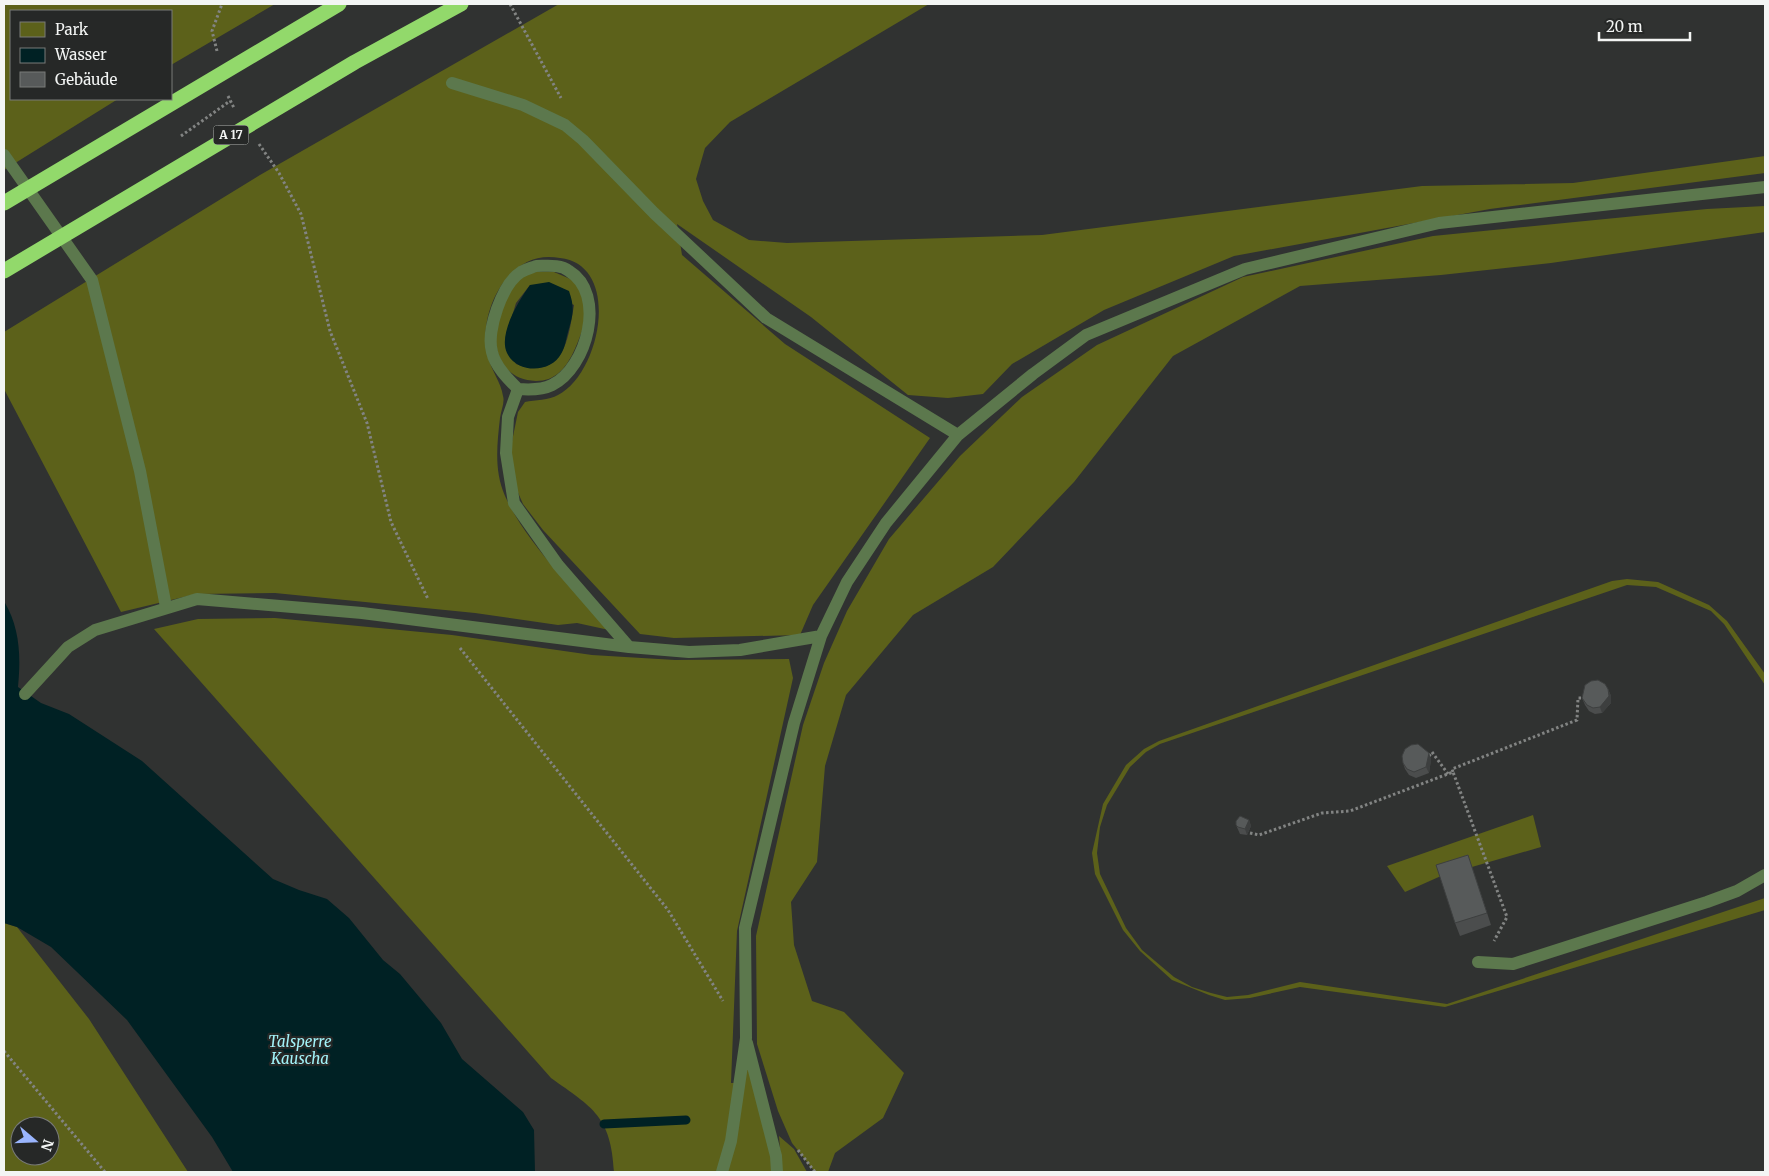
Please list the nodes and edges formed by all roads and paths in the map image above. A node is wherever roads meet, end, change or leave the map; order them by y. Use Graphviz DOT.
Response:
graph roads {
  1 [pos="222,4"];
  2 [pos="339,4"];
  3 [pos="461,4"];
  4 [pos="510,4"];
  5 [pos="219,57"];
  6 [pos="452,83"];
  7 [pos="227,92"];
  8 [pos="565,106"];
  9 [pos="235,109"];
  10 [pos="257,141"];
  11 [pos="4,156"];
  12 [pos="1765,187"];
  13 [pos="4,203"];
  14 [pos="4,271"];
  15 [pos="518,389"];
  16 [pos="958,435"];
  17 [pos="166,607"];
  18 [pos="440,624"];
  19 [pos="821,636"];
  20 [pos="630,647"];
  21 [pos="25,694"];
  22 [pos="1584,698"];
  23 [pos="1429,756"];
  24 [pos="1453,772"];
  25 [pos="1448,774"];
  26 [pos="1250,833"];
  27 [pos="1765,875"];
  28 [pos="1478,962"];
  29 [pos="725,1004"];
  30 [pos="746,1038"];
  31 [pos="4,1051"];
  32 [pos="105,1172"];
  33 [pos="722,1172"];
  34 [pos="777,1172"];
  1 -- 5 [label="path"];
  2 -- 13 [label="highway, bridge"];
  3 -- 14 [label="highway, A 17, bridge"];
  4 -- 8 [label="path"];
  6 -- 16 [label="lane"];
  7 -- 9 [label="path"];
  10 -- 18 [label="path"];
  11 -- 17 [label="lane"];
  12 -- 16 [label="lane"];
  15 -- 15 [label="lane"];
  15 -- 20 [label="lane"];
  16 -- 19 [label="lane"];
  17 -- 18 [label="lane"];
  17 -- 21 [label="lane"];
  18 -- 20 [label="lane"];
  18 -- 29 [label="path"];
  19 -- 20 [label="lane"];
  19 -- 30 [label="lane"];
  22 -- 24 [label="path"];
  23 -- 25 [label="path"];
  24 -- 25 [label="path"];
  24 -- 28 [label="path"];
  25 -- 26 [label="path"];
  27 -- 28 [label="lane"];
  30 -- 33 [label="lane"];
  30 -- 34 [label="lane"];
  31 -- 32 [label="path"];
}
